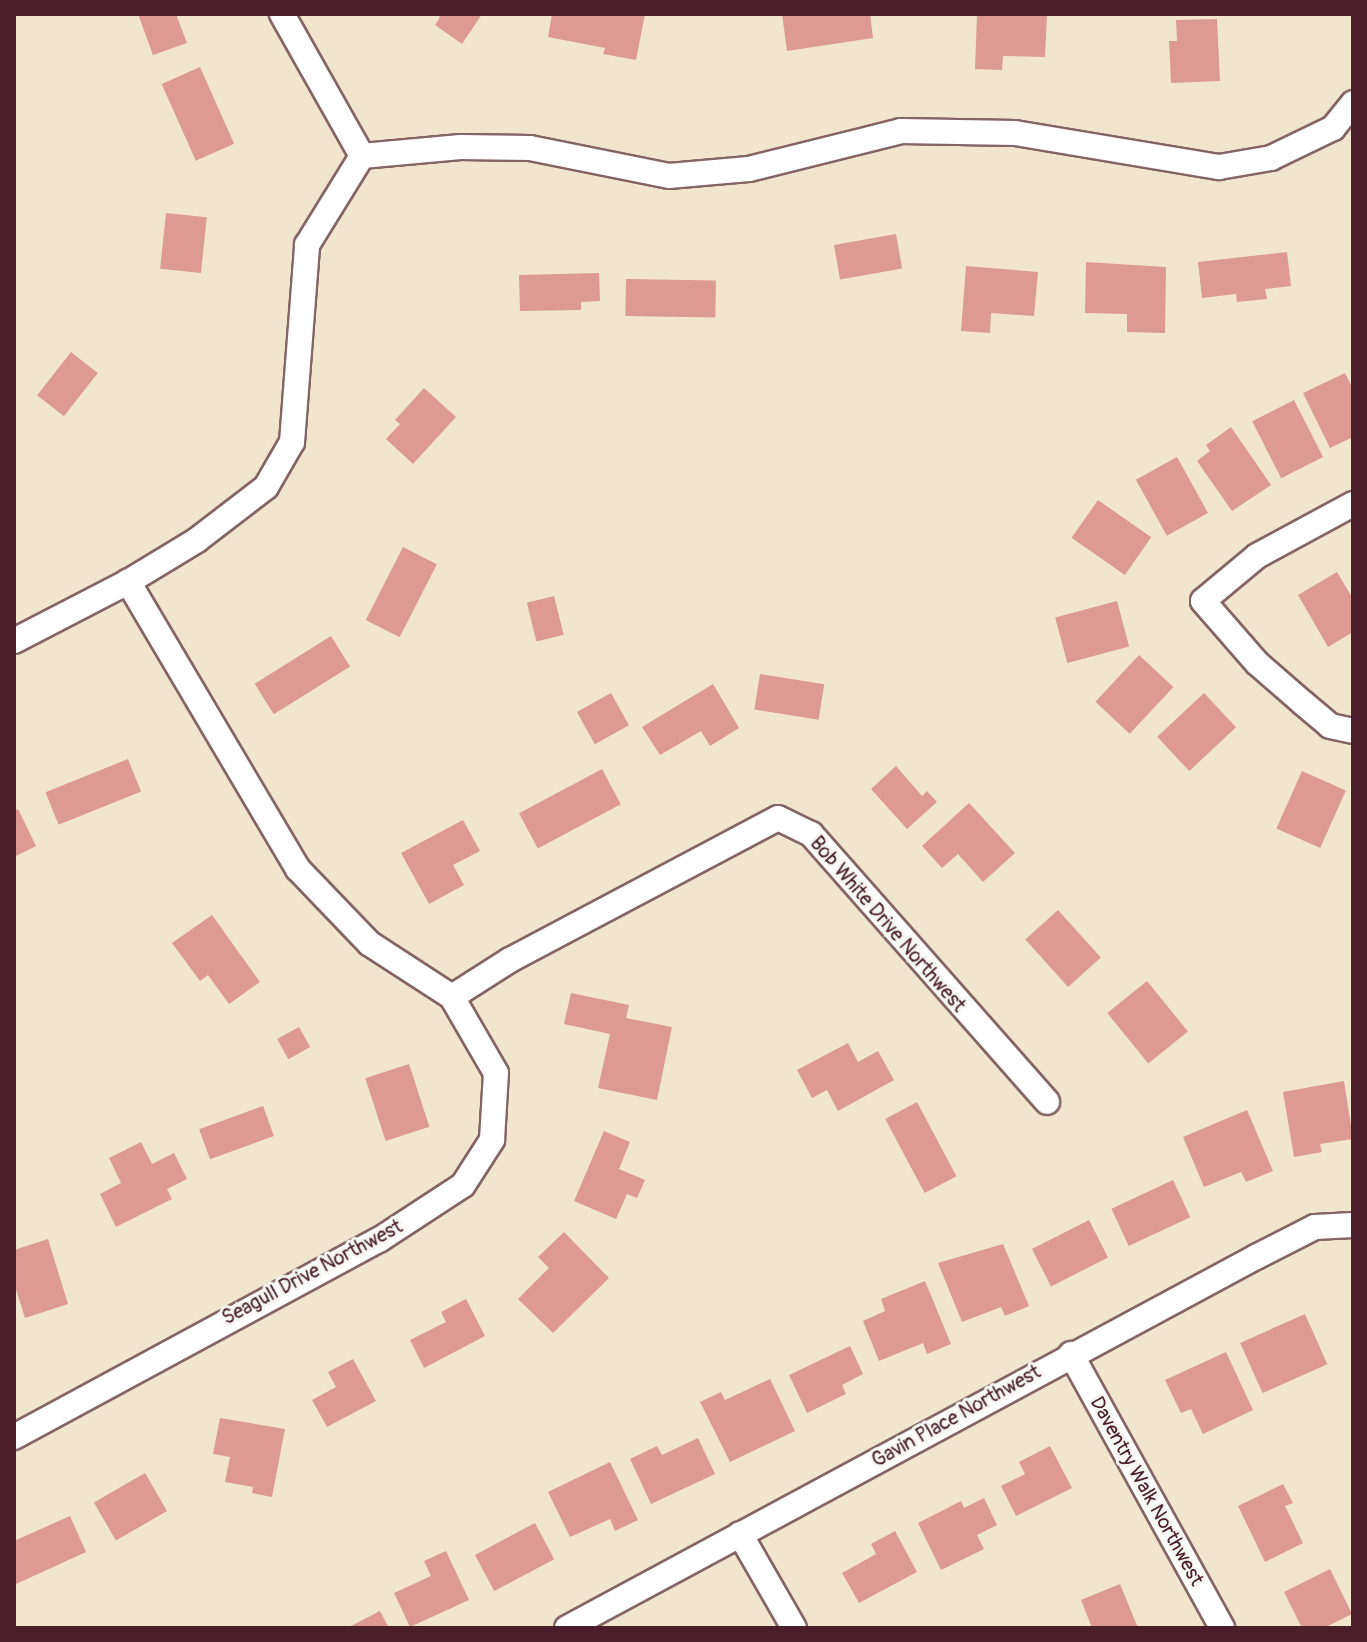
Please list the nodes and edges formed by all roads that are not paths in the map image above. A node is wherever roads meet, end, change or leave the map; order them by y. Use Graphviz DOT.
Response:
graph roads {
  1 [pos="282,14"];
  2 [pos="1353,103"];
  3 [pos="362,156"];
  4 [pos="1353,504"];
  5 [pos="128,582"];
  6 [pos="14,641"];
  7 [pos="1353,731"];
  8 [pos="452,997"];
  9 [pos="1047,1102"];
  10 [pos="1353,1225"];
  11 [pos="1071,1354"];
  12 [pos="14,1437"];
  13 [pos="740,1534"];
  14 [pos="567,1628"];
  15 [pos="794,1628"];
  16 [pos="1222,1628"];
  1 -- 3 [label="street"];
  2 -- 3 [label="street"];
  3 -- 5 [label="street"];
  4 -- 7 [label="street"];
  5 -- 6 [label="street"];
  5 -- 8 [label="street, Seagull Drive Northwest"];
  8 -- 9 [label="street, Bob White Drive Northwest"];
  8 -- 12 [label="street, Seagull Drive Northwest"];
  10 -- 11 [label="street, Gavin Place Northwest"];
  11 -- 13 [label="street, Gavin Place Northwest"];
  11 -- 16 [label="street, Daventry Walk Northwest"];
  13 -- 14 [label="street, Gavin Place Northwest"];
  13 -- 15 [label="street"];
}
